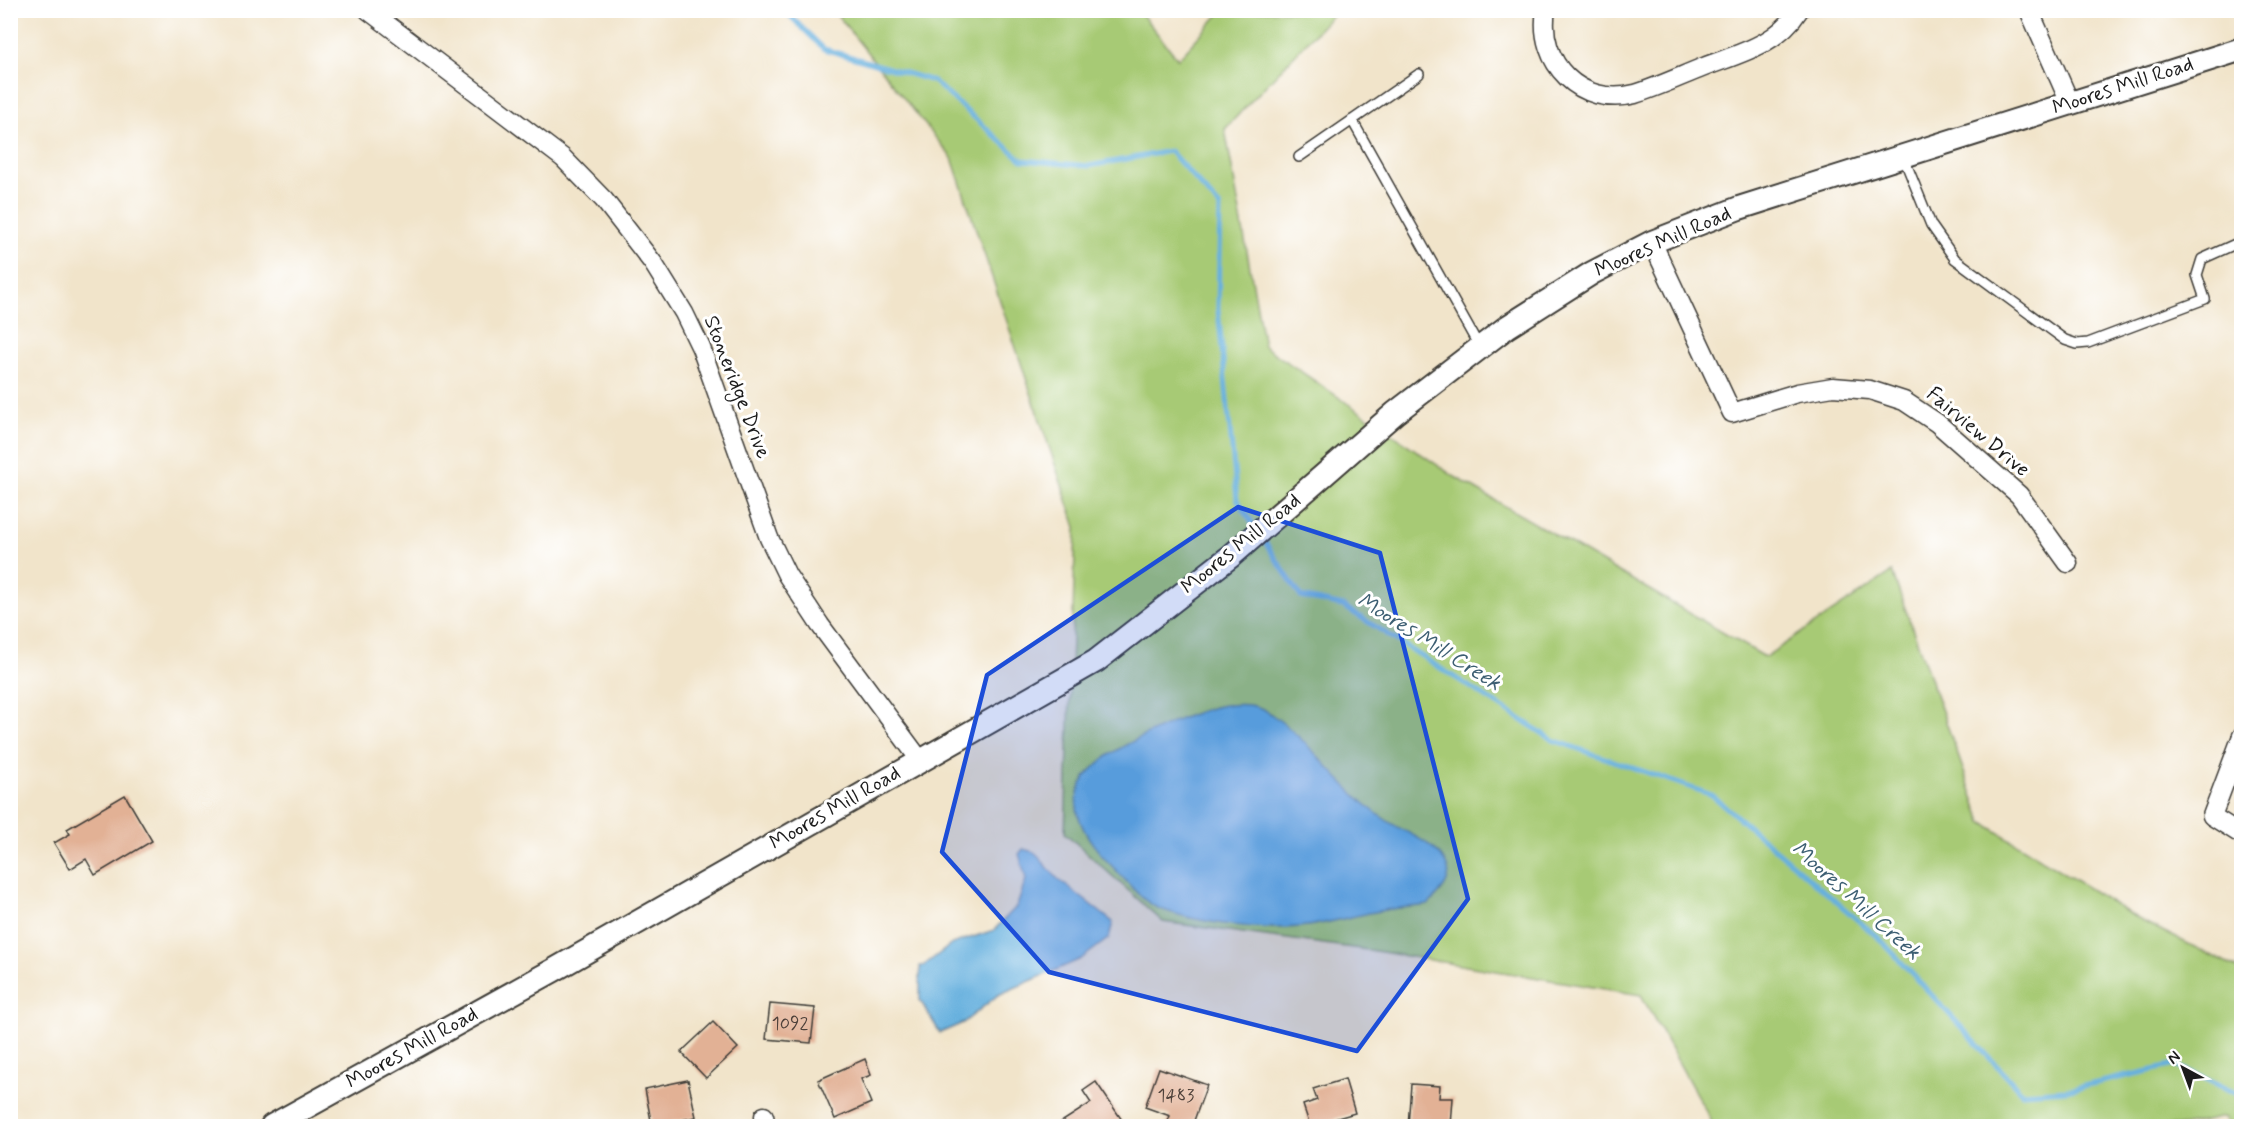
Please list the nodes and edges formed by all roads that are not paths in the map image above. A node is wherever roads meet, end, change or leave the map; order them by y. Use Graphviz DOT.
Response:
graph roads {
  1 [pos="368,10"];
  2 [pos="1546,10"];
  3 [pos="1799,10"];
  4 [pos="2029,10"];
  5 [pos="2150,10"];
  6 [pos="2169,10"];
  7 [pos="2241,49"];
  8 [pos="1419,74"];
  9 [pos="2070,103"];
  10 [pos="1352,120"];
  11 [pos="1903,156"];
  12 [pos="1299,158"];
  13 [pos="2241,240"];
  14 [pos="1652,242"];
  15 [pos="1480,348"];
  16 [pos="2068,562"];
  17 [pos="2241,736"];
  18 [pos="921,760"];
  19 [pos="2241,835"];
  20 [pos="275,1125"];
  1 -- 18 [label="street, Stoneridge Drive"];
  2 -- 3 [label="street"];
  4 -- 9 [label="street"];
  5 -- 6 [label="lane"];
  7 -- 9 [label="street, Moores Mill Road"];
  8 -- 10 [label="lane"];
  9 -- 11 [label="street, Moores Mill Road"];
  10 -- 12 [label="lane"];
  10 -- 15 [label="lane"];
  11 -- 13 [label="lane"];
  11 -- 14 [label="street, Moores Mill Road"];
  14 -- 15 [label="street, Moores Mill Road"];
  14 -- 16 [label="street, Fairview Drive"];
  15 -- 18 [label="street, Moores Mill Road"];
  17 -- 19 [label="street"];
  18 -- 20 [label="street, Moores Mill Road"];
}
